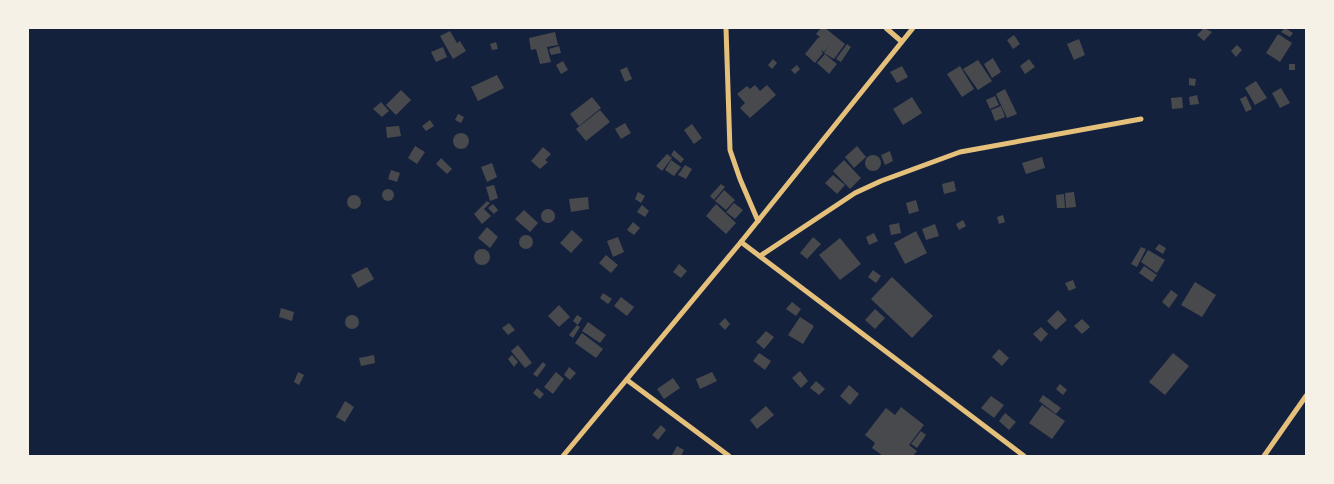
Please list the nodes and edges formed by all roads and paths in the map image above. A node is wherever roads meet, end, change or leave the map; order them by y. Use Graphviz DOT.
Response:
graph roads {
  1 [pos="726,28"];
  2 [pos="886,28"];
  3 [pos="913,28"];
  4 [pos="901,41"];
  5 [pos="1141,118"];
  6 [pos="758,220"];
  7 [pos="741,242"];
  8 [pos="760,256"];
  9 [pos="627,380"];
  10 [pos="1306,396"];
  11 [pos="563,456"];
  12 [pos="729,456"];
  13 [pos="1024,456"];
  14 [pos="1264,456"];
  1 -- 6 [label="street"];
  2 -- 4 [label="street"];
  3 -- 4 [label="street"];
  4 -- 6 [label="street"];
  5 -- 8 [label="street"];
  6 -- 7 [label="street"];
  7 -- 8 [label="street"];
  7 -- 9 [label="street"];
  8 -- 13 [label="street"];
  9 -- 11 [label="street"];
  9 -- 12 [label="street"];
  10 -- 14 [label="street"];
}
